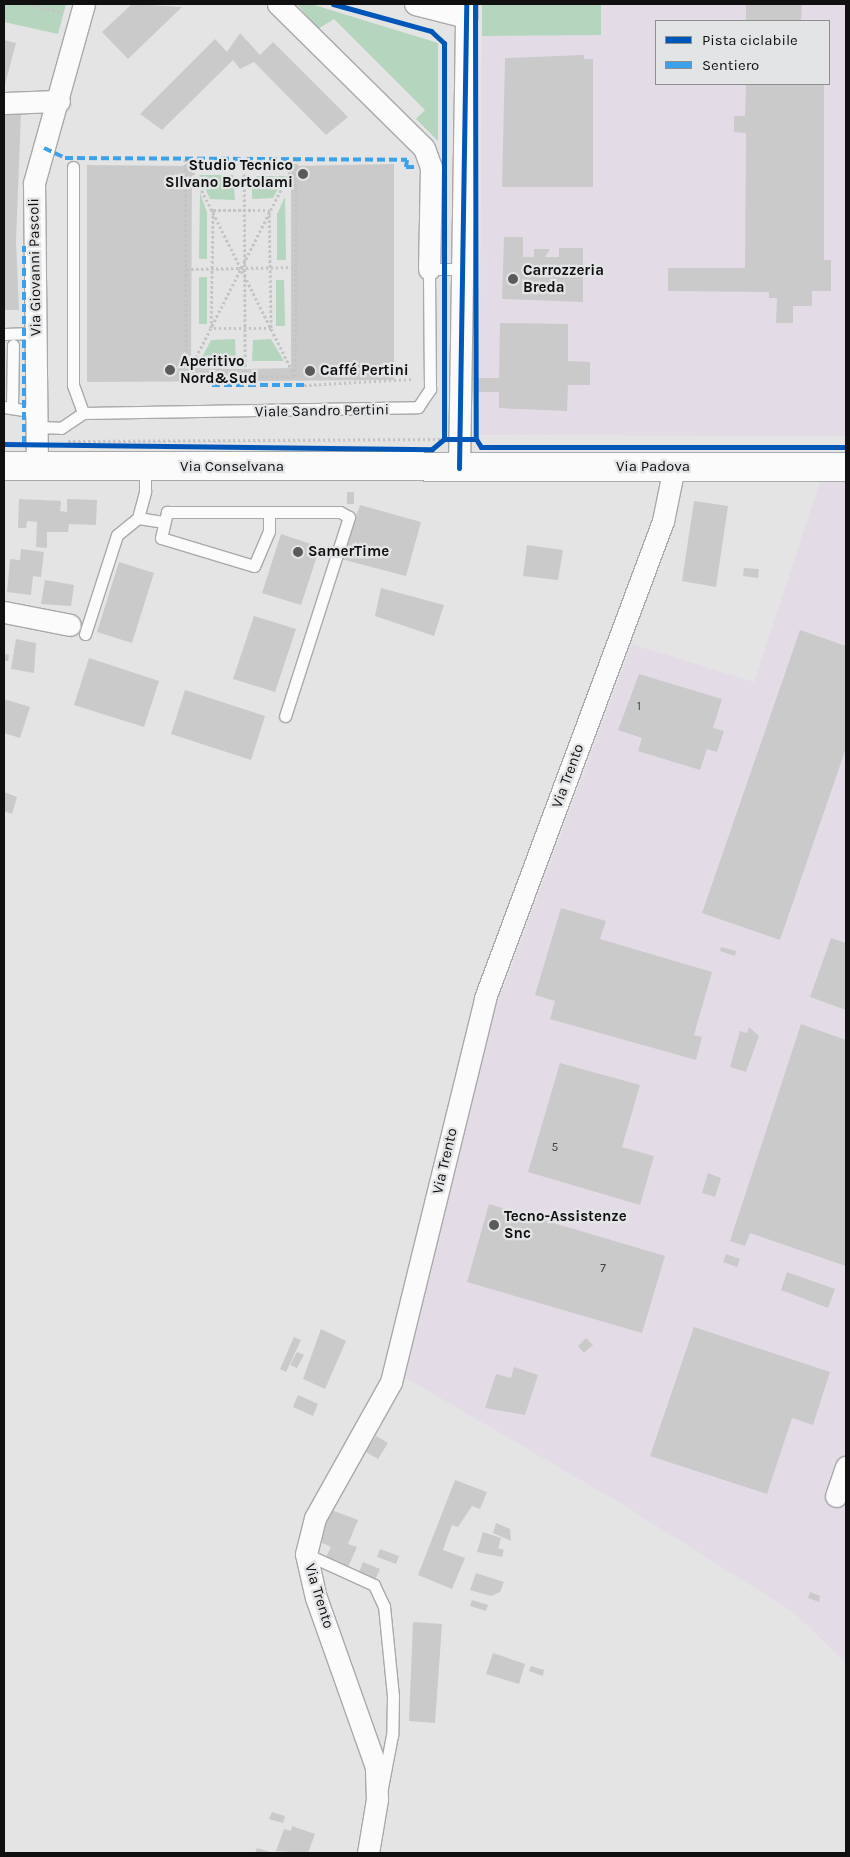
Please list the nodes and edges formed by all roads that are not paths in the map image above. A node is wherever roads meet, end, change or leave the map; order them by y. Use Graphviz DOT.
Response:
graph roads {
  1 [pos="280,4"];
  2 [pos="415,4"];
  3 [pos="75,9"];
  4 [pos="466,10"];
  5 [pos="59,101"];
  6 [pos="4,102"];
  7 [pos="73,167"];
  8 [pos="429,269"];
  9 [pos="462,269"];
  10 [pos="33,333"];
  11 [pos="4,334"];
  12 [pos="13,344"];
  13 [pos="8,407"];
  14 [pos="83,413"];
  15 [pos="33,416"];
  16 [pos="4,466"];
  17 [pos="37,466"];
  18 [pos="145,466"];
  19 [pos="846,466"];
  20 [pos="674,467"];
  21 [pos="459,468"];
  22 [pos="269,513"];
  23 [pos="138,518"];
  24 [pos="163,522"];
  25 [pos="4,612"];
  26 [pos="78,629"];
  27 [pos="285,716"];
  28 [pos="846,1467"];
  29 [pos="836,1496"];
  30 [pos="306,1554"];
  31 [pos="377,1799"];
  32 [pos="368,1853"];
  1 -- 8 [label="street, Viale Sandro Pertini"];
  2 -- 4 [label="street"];
  3 -- 5 [label="street, Via Giovanni Pascoli"];
  4 -- 9 [label="street"];
  5 -- 6 [label="street"];
  5 -- 10 [label="street, Via Giovanni Pascoli"];
  7 -- 14 [label="lane"];
  8 -- 9 [label="lane"];
  8 -- 14 [label="lane, Viale Sandro Pertini"];
  9 -- 21 [label="street"];
  10 -- 11 [label="lane"];
  10 -- 15 [label="street, Via Giovanni Pascoli"];
  12 -- 13 [label="lane"];
  13 -- 15 [label="lane"];
  14 -- 15 [label="lane"];
  15 -- 17 [label="street, Via Giovanni Pascoli"];
  16 -- 17 [label="main road, Via Conselvana"];
  17 -- 18 [label="main road, Via Conselvana"];
  18 -- 21 [label="main road, Via Conselvana"];
  18 -- 23 [label="lane"];
  19 -- 20 [label="main road, Via Padova"];
  20 -- 21 [label="main road, Via Padova"];
  20 -- 30 [label="street, Via Trento"];
  22 -- 24 [label="lane"];
  22 -- 24 [label="lane"];
  22 -- 27 [label="lane"];
  23 -- 24 [label="lane"];
  23 -- 26 [label="lane"];
  25 -- 26 [label="street"];
  28 -- 29 [label="street"];
  30 -- 31 [label="street, Via Trento"];
  30 -- 31 [label="lane"];
  31 -- 32 [label="street, Via Trento"];
}
